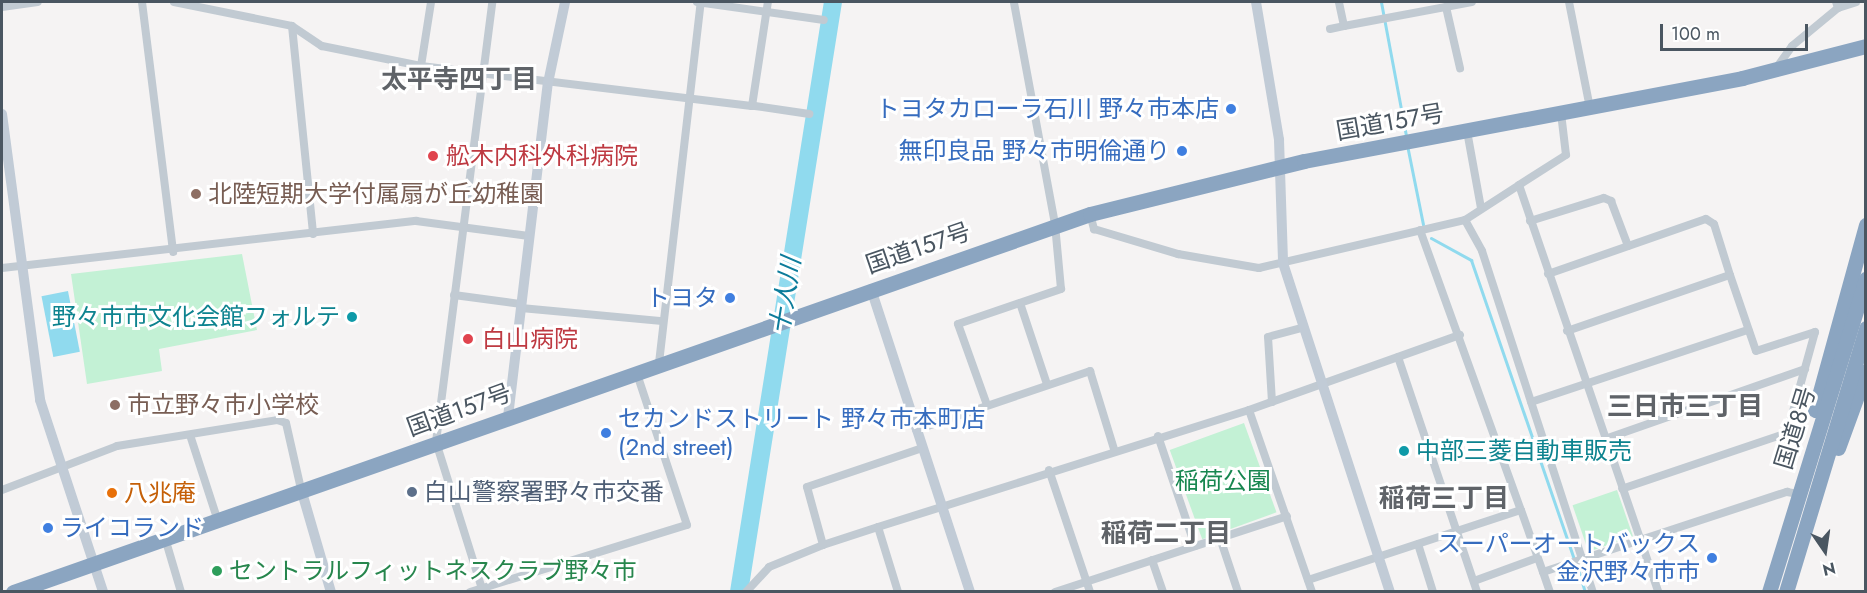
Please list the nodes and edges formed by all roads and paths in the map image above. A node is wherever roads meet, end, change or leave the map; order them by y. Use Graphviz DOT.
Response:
graph roads {
  1 [pos="38,2"];
  2 [pos="142,2"];
  3 [pos="174,2"];
  4 [pos="431,2"];
  5 [pos="492,2"];
  6 [pos="565,2"];
  7 [pos="699,2"];
  8 [pos="768,2"];
  9 [pos="1014,2"];
  10 [pos="1256,2"];
  11 [pos="1339,2"];
  12 [pos="1472,2"];
  13 [pos="1569,2"];
  14 [pos="1856,2"];
  15 [pos="1837,5"];
  16 [pos="1426,6"];
  17 [pos="2,7"];
  18 [pos="1446,7"];
  19 [pos="767,12"];
  20 [pos="824,20"];
  21 [pos="292,26"];
  22 [pos="1344,26"];
  23 [pos="1330,29"];
  24 [pos="1866,46"];
  25 [pos="421,66"];
  26 [pos="1460,69"];
  27 [pos="1774,71"];
  28 [pos="483,72"];
  29 [pos="548,83"];
  30 [pos="688,100"];
  31 [pos="755,106"];
  32 [pos="1590,108"];
  33 [pos="1562,113"];
  34 [pos="2,114"];
  35 [pos="809,114"];
  36 [pos="1467,131"];
  37 [pos="1280,166"];
  38 [pos="1519,185"];
  39 [pos="1481,208"];
  40 [pos="1090,214"];
  41 [pos="1466,220"];
  42 [pos="1530,221"];
  43 [pos="1055,224"];
  44 [pos="464,225"];
  45 [pos="1866,225"];
  46 [pos="1420,230"];
  47 [pos="313,234"];
  48 [pos="529,236"];
  49 [pos="1628,246"];
  50 [pos="173,252"];
  51 [pos="1284,263"];
  52 [pos="20,267"];
  53 [pos="2,268"];
  54 [pos="1548,274"];
  55 [pos="1730,275"];
  56 [pos="1866,279"];
  57 [pos="871,289"];
  58 [pos="454,295"];
  59 [pos="1020,303"];
  60 [pos="521,306"];
  61 [pos="662,321"];
  62 [pos="1302,328"];
  63 [pos="1866,328"];
  64 [pos="1748,330"];
  65 [pos="1567,331"];
  66 [pos="1460,335"];
  67 [pos="1398,357"];
  68 [pos="659,363"];
  69 [pos="1805,369"];
  70 [pos="636,371"];
  71 [pos="1866,371"];
  72 [pos="1047,384"];
  73 [pos="1586,384"];
  74 [pos="1320,385"];
  75 [pos="1272,402"];
  76 [pos="1531,402"];
  77 [pos="987,405"];
  78 [pos="1249,410"];
  79 [pos="508,417"];
  80 [pos="916,430"];
  81 [pos="190,435"];
  82 [pos="1158,436"];
  83 [pos="1605,439"];
  84 [pos="436,442"];
  85 [pos="922,448"];
  86 [pos="1114,449"];
  87 [pos="63,467"];
  88 [pos="1049,470"];
  89 [pos="301,489"];
  90 [pos="1622,489"];
  91 [pos="1800,489"];
  92 [pos="2,490"];
  93 [pos="941,504"];
  94 [pos="1521,510"];
  95 [pos="1287,516"];
  96 [pos="217,518"];
  97 [pos="878,527"];
  98 [pos="1456,530"];
  99 [pos="165,538"];
  100 [pos="1220,538"];
  101 [pos="1640,541"];
  102 [pos="1418,544"];
  103 [pos="823,545"];
  104 [pos="1195,546"];
  105 [pos="1799,552"];
  106 [pos="1378,557"];
  107 [pos="1538,558"];
  108 [pos="1152,560"];
  109 [pos="1582,560"];
  110 [pos="94,562"];
  111 [pos="1543,572"];
  112 [pos="1308,580"];
  113 [pos="1474,580"];
  114 [pos="1087,581"];
  115 [pos="482,590"];
  116 [pos="18,591"];
  117 [pos="103,591"];
  118 [pos="181,591"];
  119 [pos="331,591"];
  120 [pos="470,591"];
  121 [pos="746,591"];
  122 [pos="898,591"];
  123 [pos="970,591"];
  124 [pos="1054,591"];
  125 [pos="1090,591"];
  126 [pos="1162,591"];
  127 [pos="1238,591"];
  128 [pos="1312,591"];
  129 [pos="1390,591"];
  130 [pos="1433,591"];
  131 [pos="1477,591"];
  132 [pos="1550,591"];
  133 [pos="1593,591"];
  134 [pos="1658,591"];
  135 [pos="1769,591"];
  136 [pos="1786,591"];
  1 -- 17 [label="street"];
  2 -- 50 [label="street"];
  3 -- 21 [label="street"];
  4 -- 25 [label="street"];
  5 -- 28 [label="street"];
  6 -- 29 [label="street"];
  7 -- 19 [label="street"];
  7 -- 30 [label="street"];
  8 -- 19 [label="street"];
  9 -- 43 [label="street"];
  10 -- 37 [label="street"];
  11 -- 22 [label="street"];
  12 -- 18 [label="street"];
  13 -- 32 [label="street"];
  14 -- 15 [label="street"];
  15 -- 27 [label="street"];
  16 -- 18 [label="street"];
  16 -- 22 [label="street"];
  18 -- 26 [label="street"];
  19 -- 20 [label="street"];
  19 -- 31 [label="street"];
  21 -- 25 [label="street"];
  21 -- 47 [label="street"];
  22 -- 23 [label="street"];
  24 -- 27 [label="highway, 国道157号"];
  25 -- 28 [label="street"];
  27 -- 32 [label="highway, 国道157号"];
  28 -- 29 [label="street"];
  28 -- 44 [label="street"];
  29 -- 30 [label="street"];
  29 -- 48 [label="street"];
  30 -- 31 [label="street"];
  30 -- 61 [label="street"];
  31 -- 35 [label="street"];
  32 -- 33 [label="highway, 国道157号"];
  33 -- 36 [label="highway, 国道157号"];
  33 -- 38 [label="street"];
  34 -- 52 [label="street"];
  36 -- 37 [label="highway, 国道157号"];
  36 -- 39 [label="street"];
  37 -- 40 [label="highway, 国道157号"];
  37 -- 51 [label="street"];
  38 -- 39 [label="street"];
  38 -- 42 [label="street"];
  39 -- 41 [label="street"];
  40 -- 43 [label="highway, 国道157号"];
  40 -- 51 [label="street"];
  41 -- 46 [label="street"];
  41 -- 76 [label="street"];
  42 -- 49 [label="street"];
  42 -- 54 [label="street"];
  43 -- 57 [label="highway, 国道157号"];
  43 -- 59 [label="street"];
  44 -- 47 [label="street"];
  44 -- 48 [label="street"];
  44 -- 58 [label="street"];
  45 -- 91 [label="highway"];
  46 -- 51 [label="street"];
  46 -- 66 [label="street"];
  47 -- 50 [label="street"];
  48 -- 60 [label="street"];
  49 -- 54 [label="street"];
  49 -- 55 [label="street"];
  50 -- 52 [label="street"];
  51 -- 62 [label="street"];
  52 -- 53 [label="street"];
  52 -- 87 [label="street"];
  54 -- 65 [label="street"];
  55 -- 64 [label="street"];
  55 -- 65 [label="street"];
  56 -- 91 [label="highway, 国道8号"];
  57 -- 68 [label="highway, 国道157号"];
  57 -- 80 [label="street"];
  58 -- 60 [label="street"];
  58 -- 84 [label="street"];
  59 -- 72 [label="street"];
  59 -- 77 [label="street"];
  60 -- 61 [label="street"];
  60 -- 79 [label="street"];
  61 -- 68 [label="street"];
  62 -- 74 [label="street"];
  62 -- 75 [label="street"];
  63 -- 105 [label="highway, 国道8号"];
  64 -- 69 [label="street"];
  64 -- 73 [label="street"];
  65 -- 73 [label="street"];
  66 -- 67 [label="street"];
  66 -- 94 [label="street"];
  67 -- 74 [label="street"];
  67 -- 98 [label="street"];
  68 -- 70 [label="highway, 国道157号"];
  69 -- 83 [label="street"];
  69 -- 90 [label="street"];
  70 -- 79 [label="highway, 国道157号"];
  70 -- 115 [label="street"];
  71 -- 105 [label="highway"];
  72 -- 77 [label="street"];
  72 -- 86 [label="street"];
  73 -- 76 [label="street"];
  73 -- 83 [label="street"];
  74 -- 75 [label="street"];
  74 -- 106 [label="street"];
  75 -- 78 [label="street"];
  76 -- 109 [label="street"];
  77 -- 80 [label="street"];
  78 -- 82 [label="street"];
  78 -- 95 [label="street"];
  79 -- 84 [label="highway, 国道157号"];
  80 -- 85 [label="street"];
  81 -- 87 [label="street"];
  81 -- 89 [label="street"];
  81 -- 96 [label="street"];
  82 -- 86 [label="street"];
  82 -- 104 [label="street"];
  83 -- 90 [label="street"];
  84 -- 89 [label="highway, 国道157号"];
  84 -- 115 [label="street"];
  85 -- 93 [label="street"];
  85 -- 103 [label="street"];
  86 -- 88 [label="street"];
  87 -- 92 [label="street"];
  87 -- 110 [label="street"];
  88 -- 93 [label="street"];
  88 -- 114 [label="street"];
  89 -- 96 [label="highway, 国道157号"];
  89 -- 119 [label="street"];
  90 -- 101 [label="street"];
  91 -- 101 [label="street"];
  91 -- 135 [label="highway, 国道8号"];
  93 -- 97 [label="street"];
  93 -- 123 [label="street"];
  94 -- 98 [label="street"];
  94 -- 107 [label="street"];
  95 -- 100 [label="street"];
  95 -- 112 [label="street"];
  96 -- 99 [label="highway, 国道157号"];
  97 -- 103 [label="street"];
  97 -- 122 [label="street"];
  98 -- 102 [label="street"];
  98 -- 113 [label="street"];
  99 -- 110 [label="highway, 国道157号"];
  99 -- 118 [label="street"];
  100 -- 104 [label="street"];
  100 -- 127 [label="street"];
  101 -- 109 [label="street"];
  101 -- 134 [label="street"];
  102 -- 106 [label="street"];
  102 -- 130 [label="street"];
  103 -- 121 [label="street"];
  104 -- 108 [label="street"];
  105 -- 136 [label="highway, 国道8号"];
  106 -- 112 [label="street"];
  106 -- 129 [label="street"];
  107 -- 111 [label="street"];
  107 -- 113 [label="street"];
  108 -- 114 [label="street"];
  108 -- 126 [label="street"];
  109 -- 111 [label="street"];
  109 -- 133 [label="street"];
  110 -- 116 [label="highway, 国道157号"];
  110 -- 117 [label="street"];
  111 -- 132 [label="street"];
  112 -- 128 [label="street"];
  113 -- 131 [label="street"];
  114 -- 124 [label="street"];
  114 -- 125 [label="street"];
  115 -- 120 [label="street"];
}
